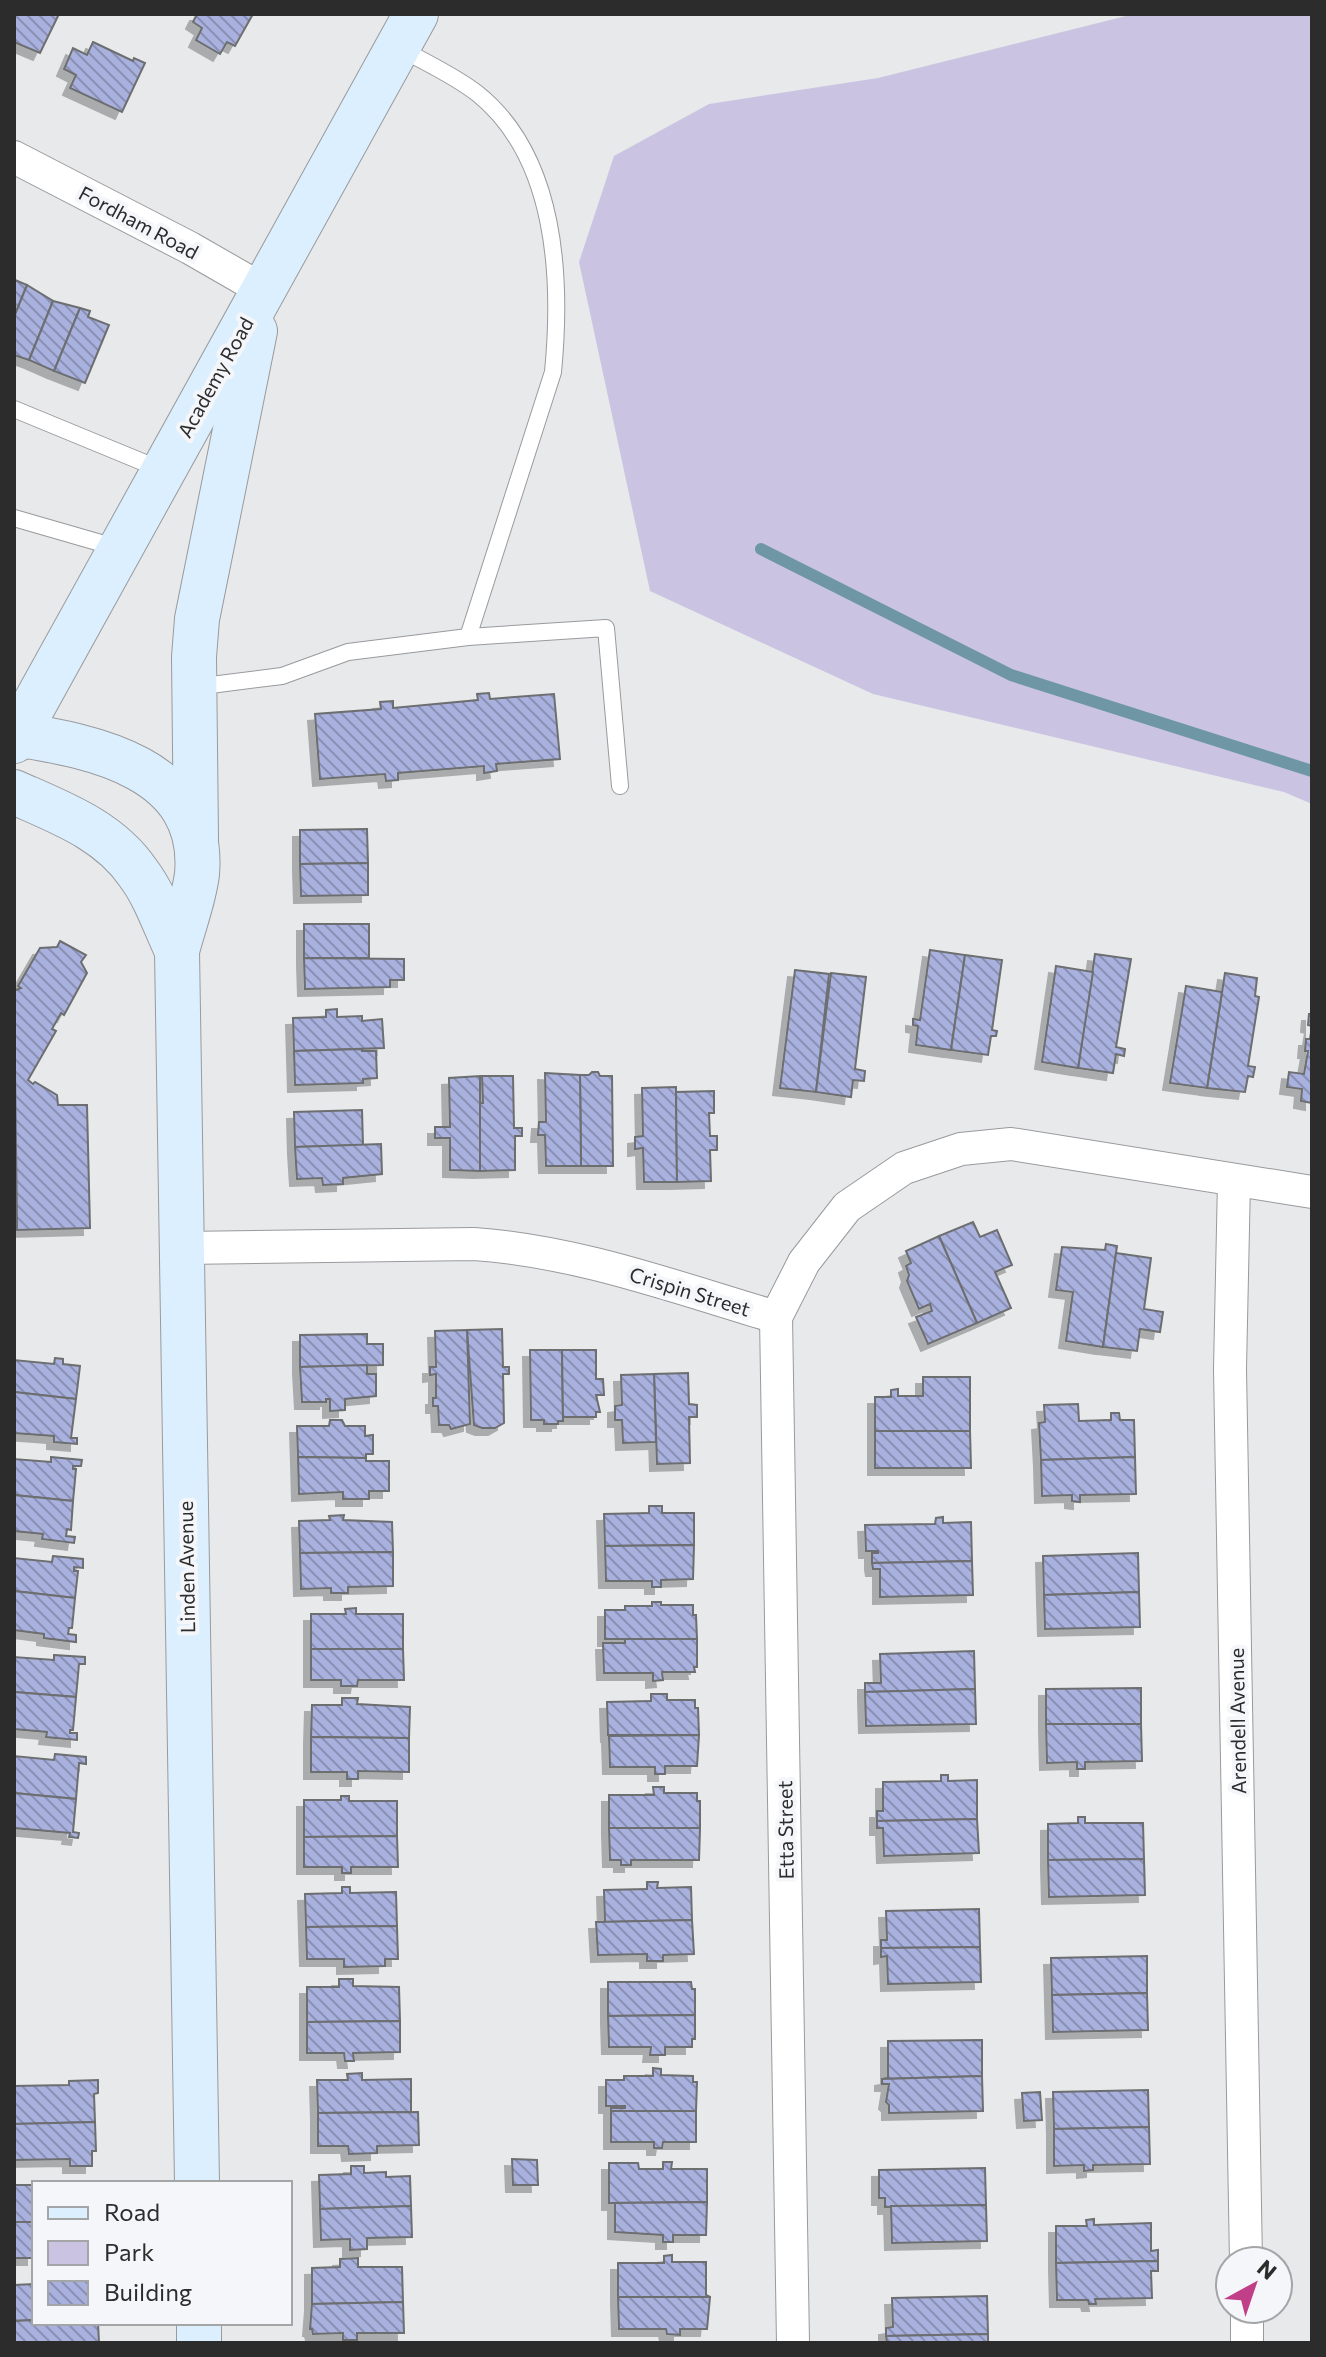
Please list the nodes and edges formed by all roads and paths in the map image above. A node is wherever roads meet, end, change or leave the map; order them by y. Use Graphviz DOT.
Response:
graph roads {
  1 [pos="407,30"];
  2 [pos="14,157"];
  3 [pos="263,290"];
  4 [pos="14,409"];
  5 [pos="163,471"];
  6 [pos="14,518"];
  7 [pos="120,549"];
  8 [pos="468,637"];
  9 [pos="194,687"];
  10 [pos="15,737"];
  11 [pos="620,786"];
  12 [pos="14,792"];
  13 [pos="196,843"];
  14 [pos="177,951"];
  15 [pos="1234,1181"];
  16 [pos="1312,1192"];
  17 [pos="182,1248"];
  18 [pos="776,1317"];
  19 [pos="197,2181"];
  20 [pos="1246,2245"];
  21 [pos="793,2343"];
  1 -- 3 [label="street, Academy Road"];
  1 -- 8 [label="lane"];
  2 -- 3 [label="street, Fordham Road"];
  3 -- 5 [label="street, Academy Road"];
  3 -- 9 [label="street"];
  4 -- 5 [label="lane"];
  5 -- 7 [label="street, Academy Road"];
  6 -- 7 [label="lane"];
  7 -- 10 [label="street, Academy Road"];
  8 -- 9 [label="lane"];
  8 -- 11 [label="lane"];
  9 -- 13 [label="street"];
  10 -- 13 [label="street, Linden Avenue"];
  12 -- 14 [label="street, Linden Avenue"];
  13 -- 14 [label="street, Linden Avenue"];
  14 -- 17 [label="street, Linden Avenue"];
  15 -- 16 [label="street, Crispin Street"];
  15 -- 18 [label="street, Crispin Street"];
  15 -- 20 [label="street, Arendell Avenue"];
  17 -- 18 [label="street, Crispin Street"];
  17 -- 19 [label="street, Linden Avenue"];
  18 -- 21 [label="street, Etta Street"];
}
